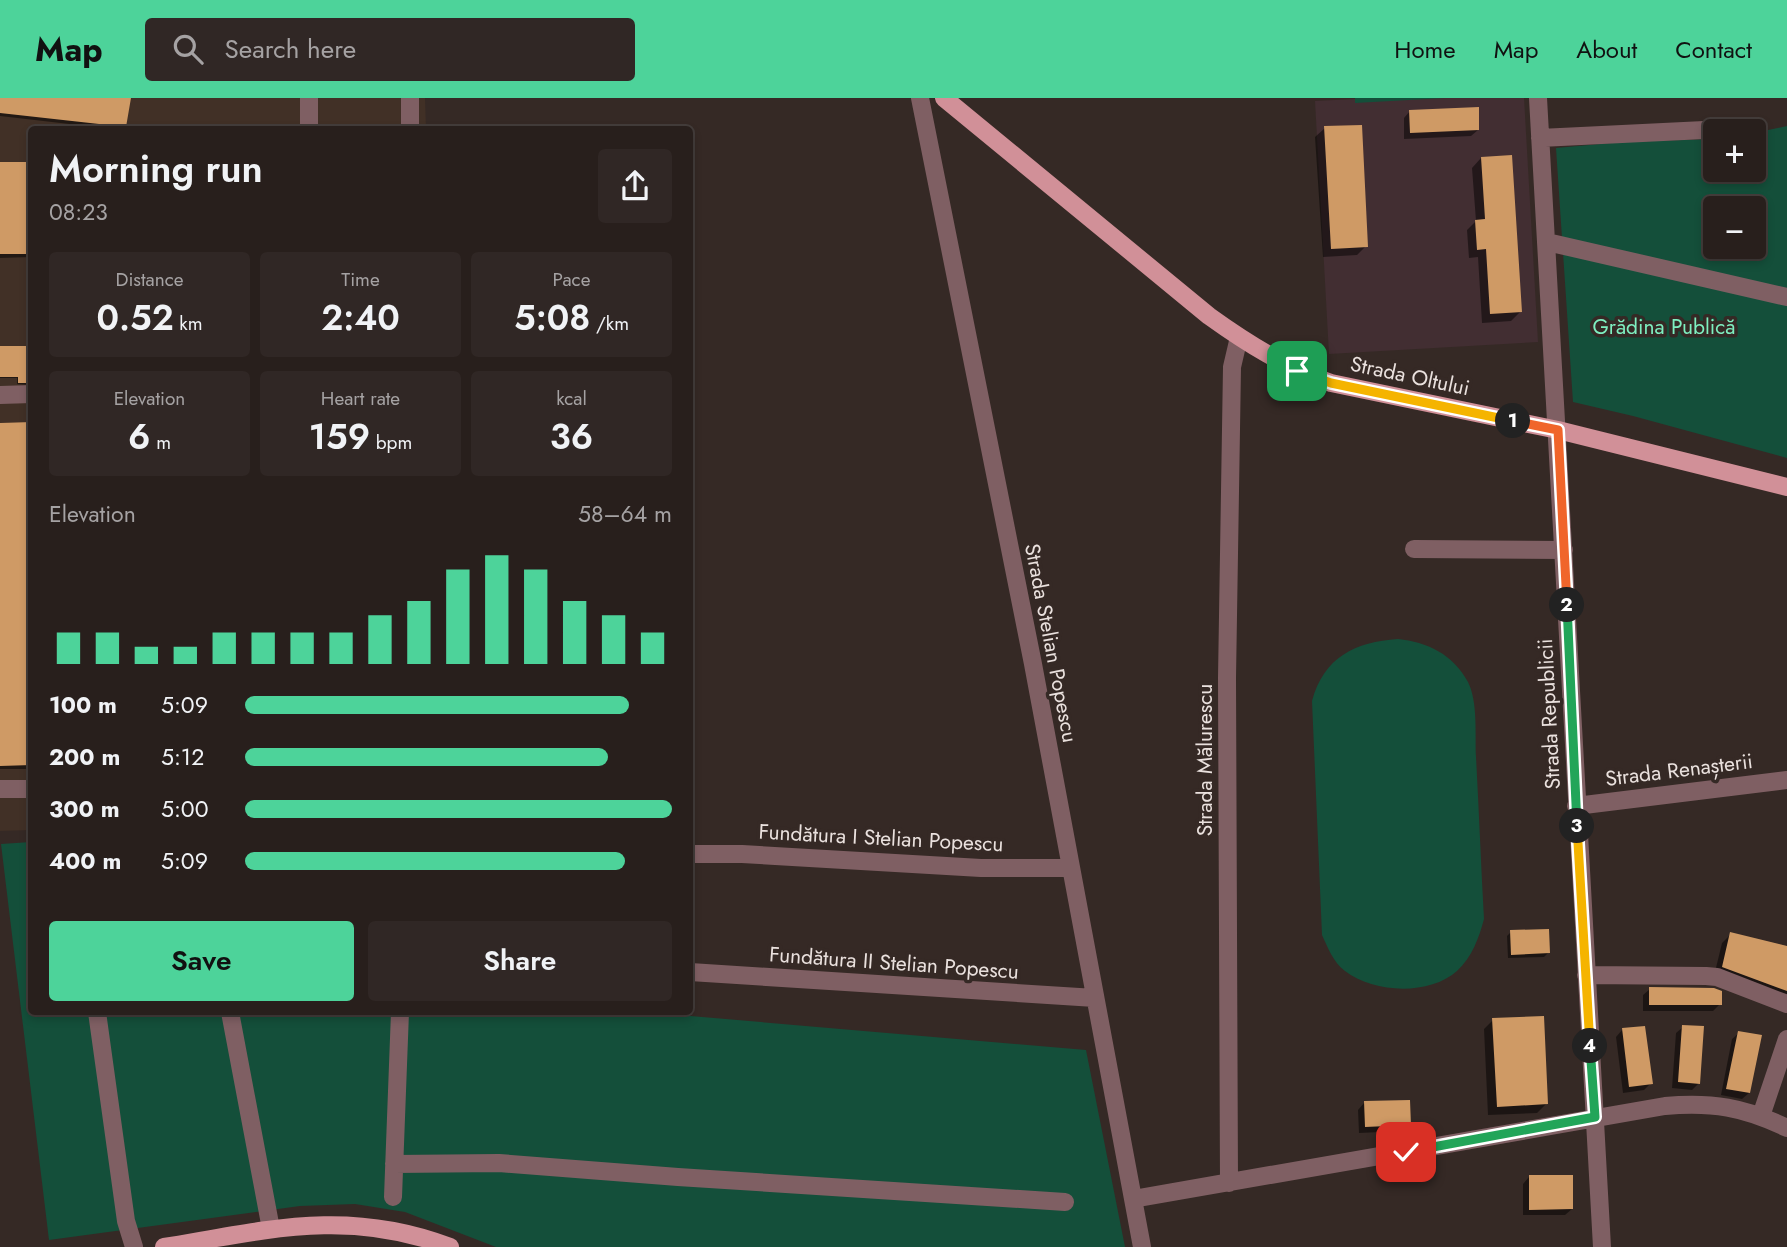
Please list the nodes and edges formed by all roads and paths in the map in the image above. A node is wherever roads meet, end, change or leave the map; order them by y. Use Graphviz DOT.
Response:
graph roads {
  1 [pos="309,98"];
  2 [pos="410,98"];
  3 [pos="920,98"];
  4 [pos="944,98"];
  5 [pos="1538,98"];
  6 [pos="309,126"];
  7 [pos="410,126"];
  8 [pos="1703,129"];
  9 [pos="1540,138"];
  10 [pos="1547,242"];
  11 [pos="1787,297"];
  12 [pos="1239,337"];
  13 [pos="28,394"];
  14 [pos="0,395"];
  15 [pos="1558,430"];
  16 [pos="1787,487"];
  17 [pos="1414,549"];
  18 [pos="1564,550"];
  19 [pos="1787,780"];
  20 [pos="0,789"];
  21 [pos="28,789"];
  22 [pos="1576,806"];
  23 [pos="693,854"];
  24 [pos="1071,868"];
  25 [pos="693,972"];
  26 [pos="1586,975"];
  27 [pos="1095,998"];
  28 [pos="1787,1004"];
  29 [pos="97,1015"];
  30 [pos="231,1015"];
  31 [pos="400,1015"];
  32 [pos="1787,1039"];
  33 [pos="1761,1116"];
  34 [pos="1595,1117"];
  35 [pos="1787,1128"];
  36 [pos="394,1164"];
  37 [pos="1229,1183"];
  38 [pos="393,1197"];
  39 [pos="1133,1199"];
  40 [pos="1065,1202"];
  41 [pos="271,1229"];
  42 [pos="134,1247"];
  43 [pos="164,1247"];
  44 [pos="450,1247"];
  45 [pos="1142,1247"];
  46 [pos="1602,1247"];
  1 -- 6 [label="street"];
  2 -- 7 [label="street"];
  3 -- 24 [label="street, Strada Stelian Popescu"];
  4 -- 12 [label="main road, Strada Oltului"];
  5 -- 9 [label="street, Strada Republicii"];
  8 -- 9 [label="street"];
  9 -- 10 [label="street, Strada Republicii"];
  10 -- 11 [label="street"];
  10 -- 15 [label="street, Strada Republicii"];
  12 -- 15 [label="main road, Strada Oltului"];
  12 -- 37 [label="street, Strada Mălurescu"];
  13 -- 14 [label="street"];
  15 -- 16 [label="main road, Strada Oltului"];
  15 -- 18 [label="street, Strada Republicii"];
  17 -- 18 [label="street"];
  18 -- 22 [label="street, Strada Republicii"];
  19 -- 22 [label="street, Strada Renașterii"];
  20 -- 21 [label="street"];
  22 -- 26 [label="street, Strada Republicii"];
  23 -- 24 [label="street, Fundătura I Stelian Popescu"];
  24 -- 27 [label="street, Strada Stelian Popescu"];
  25 -- 27 [label="street, Fundătura II Stelian Popescu"];
  26 -- 28 [label="street"];
  26 -- 34 [label="street, Strada Republicii"];
  27 -- 39 [label="street, Strada Stelian Popescu"];
  29 -- 42 [label="street"];
  30 -- 41 [label="street"];
  31 -- 36 [label="street"];
  32 -- 33 [label="street"];
  33 -- 34 [label="street"];
  33 -- 35 [label="street"];
  34 -- 37 [label="street"];
  34 -- 46 [label="street, Strada Republicii"];
  36 -- 38 [label="street"];
  36 -- 40 [label="street"];
  37 -- 39 [label="street"];
  39 -- 45 [label="street, Strada Stelian Popescu"];
  41 -- 43 [label="main road"];
  41 -- 44 [label="main road"];
}
